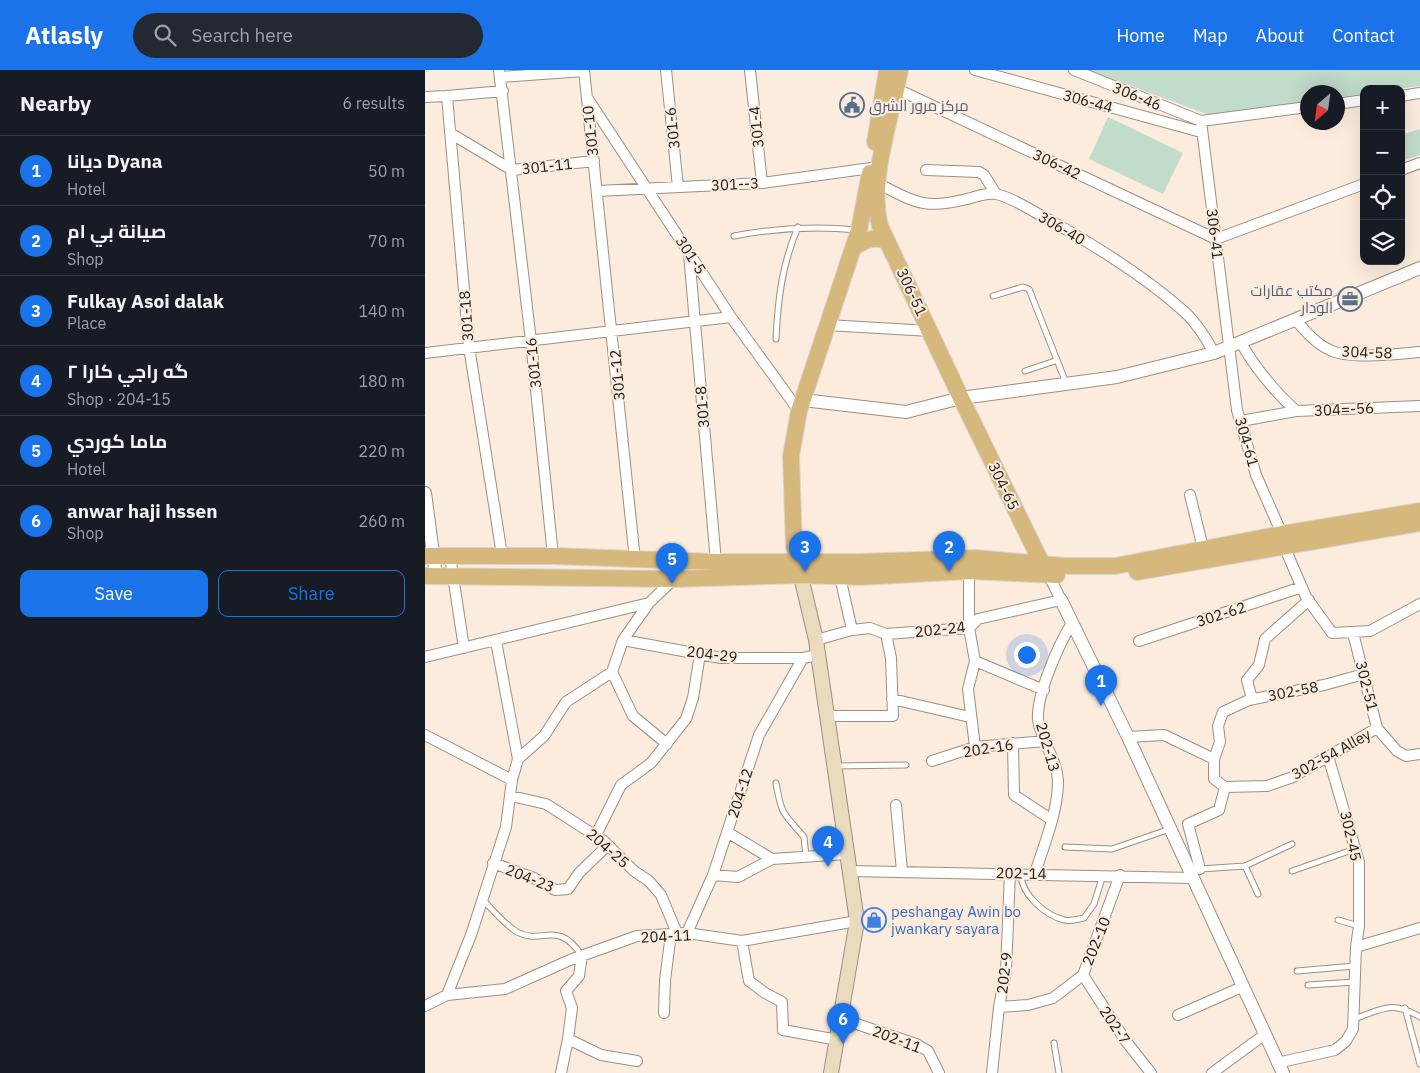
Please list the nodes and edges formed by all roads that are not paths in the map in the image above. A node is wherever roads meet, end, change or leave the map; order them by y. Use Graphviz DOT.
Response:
graph roads {
  1 [pos="666,70"];
  2 [pos="750,70"];
  3 [pos="887,70"];
  4 [pos="900,70"];
  5 [pos="975,70"];
  6 [pos="1074,70"];
  7 [pos="584,71"];
  8 [pos="500,73"];
  9 [pos="897,89"];
  10 [pos="503,91"];
  11 [pos="1420,93"];
  12 [pos="1405,95"];
  13 [pos="447,96"];
  14 [pos="425,97"];
  15 [pos="587,97"];
  16 [pos="1360,101"];
  17 [pos="1345,103"];
  18 [pos="1300,109"];
  19 [pos="885,120"];
  20 [pos="1201,121"];
  21 [pos="1201,132"];
  22 [pos="450,133"];
  23 [pos="594,161"];
  24 [pos="1420,164"];
  25 [pos="1405,169"];
  26 [pos="512,170"];
  27 [pos="925,170"];
  28 [pos="874,175"];
  29 [pos="762,183"];
  30 [pos="1360,185"];
  31 [pos="678,186"];
  32 [pos="646,187"];
  33 [pos="597,191"];
  34 [pos="995,194"];
  35 [pos="798,227"];
  36 [pos="859,230"];
  37 [pos="734,236"];
  38 [pos="1216,238"];
  39 [pos="887,241"];
  40 [pos="853,248"];
  41 [pos="688,252"];
  42 [pos="1420,268"];
  43 [pos="993,296"];
  44 [pos="731,317"];
  45 [pos="695,320"];
  46 [pos="1295,320"];
  47 [pos="827,326"];
  48 [pos="930,331"];
  49 [pos="613,332"];
  50 [pos="776,339"];
  51 [pos="531,341"];
  52 [pos="1235,345"];
  53 [pos="469,348"];
  54 [pos="1420,352"];
  55 [pos="425,353"];
  56 [pos="1214,353"];
  57 [pos="1055,360"];
  58 [pos="1025,371"];
  59 [pos="1066,384"];
  60 [pos="961,398"];
  61 [pos="801,405"];
  62 [pos="1420,406"];
  63 [pos="1296,411"];
  64 [pos="1241,421"];
  65 [pos="425,493"];
  66 [pos="1190,495"];
  67 [pos="1420,511"];
  68 [pos="1420,523"];
  69 [pos="1283,540"];
  70 [pos="1203,548"];
  71 [pos="437,556"];
  72 [pos="502,556"];
  73 [pos="553,556"];
  74 [pos="635,560"];
  75 [pos="716,562"];
  76 [pos="799,568"];
  77 [pos="1044,569"];
  78 [pos="969,571"];
  79 [pos="431,576"];
  80 [pos="453,576"];
  81 [pos="840,577"];
  82 [pos="674,580"];
  83 [pos="1302,587"];
  84 [pos="1061,600"];
  85 [pos="1309,600"];
  86 [pos="649,603"];
  87 [pos="1420,604"];
  88 [pos="1072,623"];
  89 [pos="969,628"];
  90 [pos="852,630"];
  91 [pos="886,634"];
  92 [pos="1353,634"];
  93 [pos="623,640"];
  94 [pos="817,640"];
  95 [pos="496,641"];
  96 [pos="1139,641"];
  97 [pos="464,648"];
  98 [pos="700,654"];
  99 [pos="818,655"];
  100 [pos="425,657"];
  101 [pos="803,658"];
  102 [pos="975,661"];
  103 [pos="612,672"];
  104 [pos="1365,674"];
  105 [pos="1044,690"];
  106 [pos="1252,699"];
  107 [pos="892,700"];
  108 [pos="827,716"];
  109 [pos="970,717"];
  110 [pos="1377,728"];
  111 [pos="425,735"];
  112 [pos="1127,737"];
  113 [pos="1046,742"];
  114 [pos="1013,743"];
  115 [pos="667,744"];
  116 [pos="975,747"];
  117 [pos="1420,754"];
  118 [pos="1328,756"];
  119 [pos="518,759"];
  120 [pos="1214,759"];
  121 [pos="932,761"];
  122 [pos="906,765"];
  123 [pos="835,766"];
  124 [pos="512,780"];
  125 [pos="776,783"];
  126 [pos="1225,787"];
  127 [pos="511,796"];
  128 [pos="896,806"];
  129 [pos="1051,820"];
  130 [pos="1170,829"];
  131 [pos="727,832"];
  132 [pos="596,835"];
  133 [pos="1292,844"];
  134 [pos="608,846"];
  135 [pos="1065,847"];
  136 [pos="1356,849"];
  137 [pos="848,854"];
  138 [pos="806,858"];
  139 [pos="772,859"];
  140 [pos="493,863"];
  141 [pos="1245,866"];
  142 [pos="850,871"];
  143 [pos="902,871"];
  144 [pos="1292,871"];
  145 [pos="1194,872"];
  146 [pos="1010,873"];
  147 [pos="1021,873"];
  148 [pos="1035,874"];
  149 [pos="713,875"];
  150 [pos="1103,875"];
  151 [pos="1120,875"];
  152 [pos="1258,894"];
  153 [pos="482,899"];
  154 [pos="1338,920"];
  155 [pos="857,921"];
  156 [pos="1359,926"];
  157 [pos="1420,928"];
  158 [pos="678,933"];
  159 [pos="743,941"];
  160 [pos="1356,947"];
  161 [pos="582,956"];
  162 [pos="1355,966"];
  163 [pos="1297,971"];
  164 [pos="1083,975"];
  165 [pos="1355,982"];
  166 [pos="1309,985"];
  167 [pos="1242,987"];
  168 [pos="447,995"];
  169 [pos="425,1006"];
  170 [pos="999,1007"];
  171 [pos="1405,1008"];
  172 [pos="664,1013"];
  173 [pos="1178,1015"];
  174 [pos="1420,1017"];
  175 [pos="842,1019"];
  176 [pos="1353,1019"];
  177 [pos="1264,1035"];
  178 [pos="568,1039"];
  179 [pos="838,1040"];
  180 [pos="1055,1043"];
  181 [pos="637,1061"];
  182 [pos="1420,1064"];
  183 [pos="1280,1068"];
  184 [pos="561,1073"];
  185 [pos="831,1073"];
  186 [pos="939,1073"];
  187 [pos="992,1073"];
  188 [pos="1059,1073"];
  189 [pos="1151,1073"];
  190 [pos="1212,1073"];
  1 -- 31 [label="street, 301-6"];
  2 -- 29 [label="street, 301-4"];
  3 -- 19 [label="main road"];
  4 -- 9 [label="main road"];
  5 -- 21 [label="street, 306-44"];
  6 -- 20 [label="street, 306-46"];
  7 -- 8 [label="street"];
  7 -- 15 [label="street, 301-10"];
  8 -- 10 [label="street, 301-16"];
  9 -- 19 [label="main road"];
  9 -- 38 [label="street, 306-42"];
  10 -- 13 [label="street"];
  10 -- 26 [label="street, 301-16"];
  11 -- 12 [label="street"];
  13 -- 14 [label="street"];
  13 -- 22 [label="street, 301-18"];
  15 -- 23 [label="street, 301-10"];
  15 -- 32 [label="street, 301-5"];
  16 -- 17 [label="street"];
  18 -- 20 [label="street"];
  19 -- 28 [label="main road"];
  20 -- 21 [label="street, 306-41"];
  21 -- 38 [label="street, 306-41"];
  22 -- 26 [label="street, 301-11"];
  22 -- 53 [label="street, 301-18"];
  23 -- 26 [label="street, 301-11"];
  23 -- 33 [label="street, 301-10"];
  24 -- 25 [label="street"];
  26 -- 51 [label="street, 301-16"];
  27 -- 34 [label="street"];
  28 -- 29 [label="street, 301--3"];
  28 -- 34 [label="street, 306-40"];
  28 -- 36 [label="main road"];
  28 -- 39 [label="main road, 306-51"];
  29 -- 31 [label="street, 301--3"];
  30 -- 38 [label="street"];
  31 -- 32 [label="street, 301--3"];
  32 -- 33 [label="street, 301--3"];
  32 -- 41 [label="street, 301-5"];
  33 -- 49 [label="street, 301-12"];
  34 -- 56 [label="street, 306-40"];
  35 -- 36 [label="lane"];
  35 -- 37 [label="lane"];
  35 -- 50 [label="lane"];
  36 -- 40 [label="main road"];
  38 -- 52 [label="street, 306-41"];
  39 -- 40 [label="main road"];
  39 -- 48 [label="main road, 306-51"];
  40 -- 47 [label="main road"];
  41 -- 44 [label="street, 301-5"];
  41 -- 45 [label="street, 301-8"];
  42 -- 46 [label="street"];
  43 -- 57 [label="lane"];
  44 -- 45 [label="street"];
  44 -- 61 [label="street, 301-5"];
  45 -- 49 [label="street"];
  45 -- 75 [label="street, 301-8"];
  46 -- 52 [label="street"];
  46 -- 54 [label="street, 304-58"];
  47 -- 48 [label="street"];
  47 -- 61 [label="main road"];
  48 -- 60 [label="main road, 306-51"];
  49 -- 51 [label="street"];
  49 -- 74 [label="street, 301-12"];
  51 -- 53 [label="street"];
  51 -- 73 [label="street, 301-16"];
  52 -- 56 [label="street"];
  52 -- 63 [label="street, 304=-56"];
  52 -- 64 [label="street, 304-61"];
  53 -- 55 [label="street"];
  53 -- 72 [label="street, 301-18"];
  56 -- 59 [label="street"];
  57 -- 58 [label="lane"];
  57 -- 59 [label="lane"];
  59 -- 60 [label="street"];
  60 -- 61 [label="street"];
  60 -- 77 [label="main road, 304-65"];
  61 -- 76 [label="main road"];
  62 -- 63 [label="street, 304=-56"];
  63 -- 64 [label="street"];
  64 -- 69 [label="street, 304-61"];
  65 -- 71 [label="street"];
  66 -- 70 [label="street"];
  67 -- 69 [label="main road"];
  68 -- 69 [label="main road"];
  69 -- 70 [label="main road"];
  69 -- 77 [label="main road"];
  69 -- 83 [label="street, 304-61"];
  70 -- 77 [label="main road"];
  71 -- 72 [label="main road"];
  71 -- 79 [label="street"];
  71 -- 80 [label="street"];
  72 -- 73 [label="main road"];
  73 -- 74 [label="main road"];
  74 -- 75 [label="main road"];
  75 -- 76 [label="main road"];
  76 -- 77 [label="main road"];
  76 -- 81 [label="main road"];
  76 -- 82 [label="main road"];
  76 -- 94 [label="main road"];
  77 -- 78 [label="main road"];
  77 -- 84 [label="street"];
  78 -- 81 [label="main road"];
  78 -- 89 [label="street"];
  79 -- 80 [label="main road"];
  80 -- 82 [label="main road"];
  80 -- 97 [label="street"];
  81 -- 90 [label="street"];
  82 -- 86 [label="street"];
  83 -- 85 [label="street, 304-61"];
  83 -- 96 [label="street, 302-62"];
  84 -- 88 [label="street"];
  84 -- 89 [label="street, 202-24"];
  85 -- 92 [label="street, 304-61"];
  85 -- 106 [label="street"];
  86 -- 93 [label="street"];
  86 -- 95 [label="street"];
  87 -- 92 [label="street"];
  88 -- 105 [label="street, 202-13"];
  88 -- 112 [label="street"];
  89 -- 91 [label="street, 202-24"];
  89 -- 102 [label="street"];
  90 -- 91 [label="street, 202-24"];
  90 -- 94 [label="street, 202-24"];
  91 -- 107 [label="street"];
  92 -- 104 [label="street, 302-51"];
  93 -- 98 [label="street, 204-29"];
  93 -- 103 [label="street"];
  94 -- 99 [label="main road"];
  95 -- 97 [label="street"];
  95 -- 119 [label="street"];
  97 -- 100 [label="street"];
  98 -- 101 [label="street, 204-29"];
  98 -- 115 [label="street"];
  99 -- 101 [label="street, 204-29"];
  99 -- 108 [label="main road"];
  101 -- 131 [label="street, 204-12"];
  102 -- 105 [label="street"];
  102 -- 109 [label="street"];
  103 -- 115 [label="street"];
  103 -- 119 [label="street"];
  104 -- 106 [label="street, 302-58"];
  104 -- 110 [label="street, 302-51"];
  105 -- 113 [label="street, 202-13"];
  106 -- 120 [label="street, 302-58"];
  107 -- 108 [label="street"];
  107 -- 109 [label="street"];
  108 -- 123 [label="main road"];
  109 -- 116 [label="street"];
  110 -- 117 [label="street, 302-51"];
  110 -- 118 [label="street, 302-54 Alley"];
  111 -- 124 [label="street"];
  112 -- 120 [label="street"];
  112 -- 130 [label="street"];
  113 -- 114 [label="street, 202-16"];
  113 -- 129 [label="street, 202-13"];
  114 -- 116 [label="street, 202-16"];
  114 -- 129 [label="street"];
  115 -- 132 [label="street"];
  116 -- 121 [label="street, 202-16"];
  118 -- 126 [label="street, 302-54 Alley"];
  118 -- 136 [label="street, 302-45"];
  119 -- 124 [label="street"];
  120 -- 126 [label="street"];
  122 -- 123 [label="lane"];
  123 -- 137 [label="main road"];
  124 -- 127 [label="street"];
  125 -- 138 [label="lane"];
  126 -- 145 [label="street"];
  127 -- 132 [label="street, 204-25"];
  127 -- 140 [label="street"];
  128 -- 143 [label="street"];
  129 -- 148 [label="street, 202-13"];
  130 -- 135 [label="lane"];
  130 -- 145 [label="street"];
  131 -- 139 [label="street"];
  131 -- 149 [label="street, 204-12"];
  132 -- 134 [label="street, 204-25"];
  133 -- 141 [label="lane"];
  134 -- 140 [label="street, 204-23"];
  134 -- 158 [label="street, 204-25"];
  136 -- 144 [label="lane"];
  136 -- 156 [label="street, 302-45"];
  137 -- 138 [label="street"];
  137 -- 142 [label="main road"];
  138 -- 139 [label="street"];
  139 -- 149 [label="street"];
  140 -- 153 [label="street"];
  141 -- 145 [label="lane"];
  141 -- 152 [label="lane"];
  142 -- 143 [label="street, 202-14"];
  142 -- 155 [label="main road"];
  143 -- 146 [label="street, 202-14"];
  145 -- 151 [label="street, 202-14"];
  145 -- 167 [label="street"];
  146 -- 147 [label="street, 202-14"];
  146 -- 170 [label="street, 202-9"];
  147 -- 148 [label="street, 202-14"];
  147 -- 150 [label="lane"];
  148 -- 150 [label="street, 202-14"];
  149 -- 158 [label="street, 204-12"];
  150 -- 151 [label="street, 202-14"];
  151 -- 164 [label="street, 202-10"];
  153 -- 161 [label="lane"];
  153 -- 168 [label="street"];
  154 -- 156 [label="lane"];
  155 -- 159 [label="street, 204-11"];
  155 -- 175 [label="main road"];
  156 -- 160 [label="street, 302-45"];
  157 -- 160 [label="street"];
  158 -- 159 [label="street, 204-11"];
  158 -- 161 [label="street, 204-11"];
  158 -- 172 [label="street"];
  159 -- 179 [label="street"];
  160 -- 162 [label="street, 302-45"];
  161 -- 168 [label="street, 204-11"];
  161 -- 178 [label="street"];
  162 -- 163 [label="lane"];
  162 -- 165 [label="street, 302-45"];
  164 -- 170 [label="street, 202-10"];
  164 -- 189 [label="street, 202-7"];
  165 -- 166 [label="lane"];
  165 -- 176 [label="street, 302-45"];
  167 -- 173 [label="street"];
  167 -- 177 [label="street"];
  168 -- 169 [label="street, 204-11"];
  170 -- 187 [label="street, 202-9"];
  171 -- 174 [label="lane"];
  171 -- 176 [label="lane"];
  171 -- 182 [label="lane"];
  175 -- 179 [label="main road"];
  175 -- 186 [label="street, 202-11"];
  176 -- 183 [label="street, 302-45"];
  177 -- 183 [label="street"];
  177 -- 190 [label="street"];
  178 -- 181 [label="street"];
  178 -- 184 [label="street"];
  179 -- 185 [label="main road"];
  180 -- 188 [label="lane"];
}
